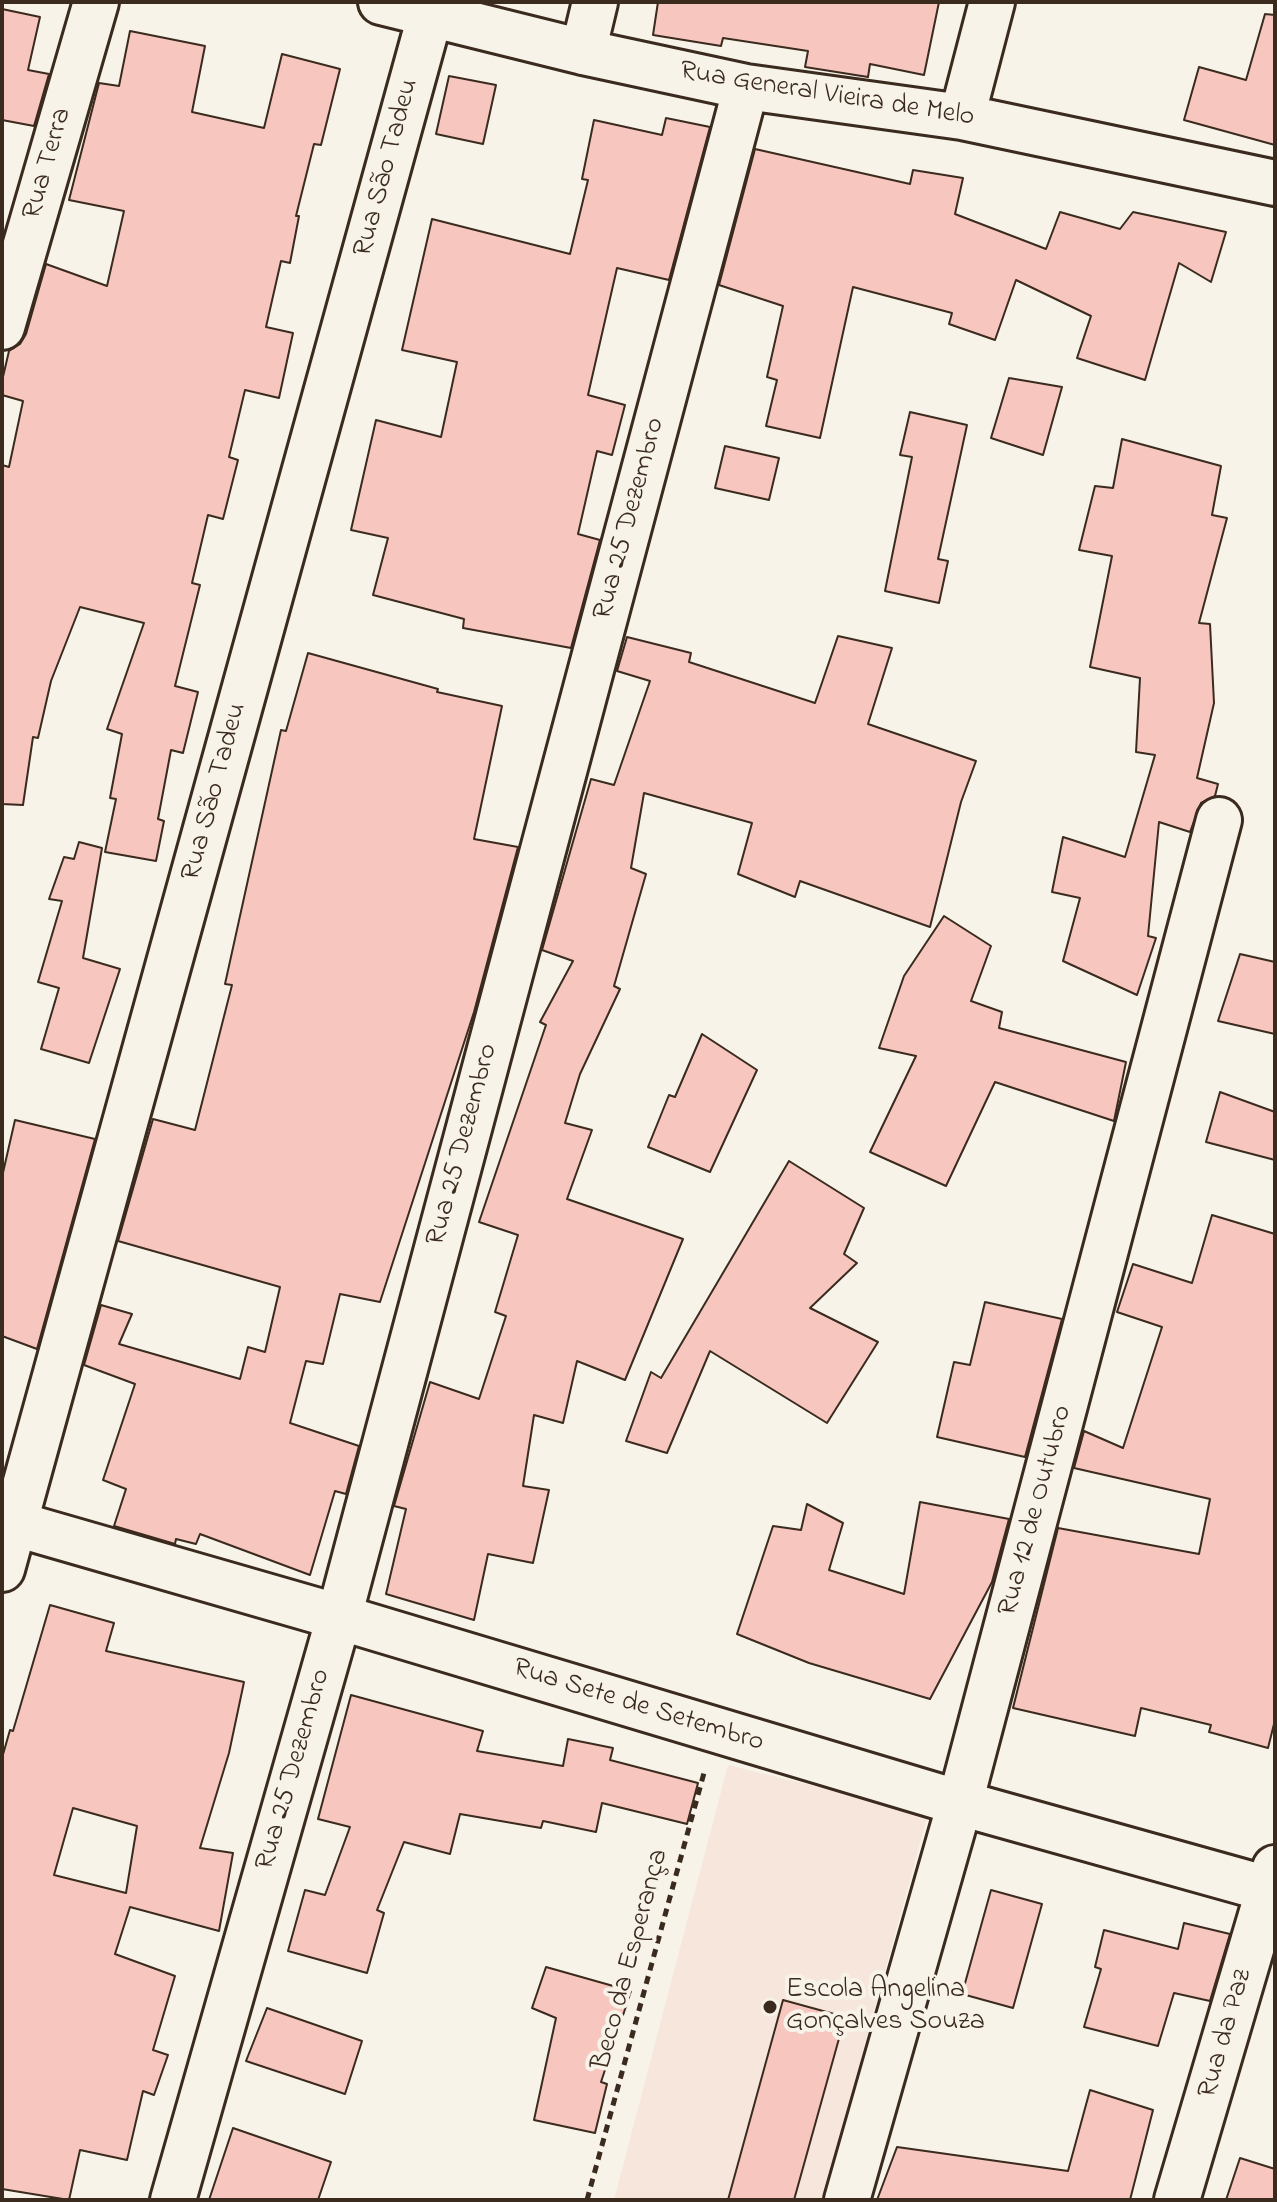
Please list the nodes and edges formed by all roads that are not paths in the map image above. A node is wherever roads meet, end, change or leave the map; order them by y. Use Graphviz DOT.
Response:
graph roads {
  1 [pos="96,2"];
  2 [pos="381,2"];
  3 [pos="595,2"];
  4 [pos="992,2"];
  5 [pos="430,16"];
  6 [pos="583,52"];
  7 [pos="746,87"];
  8 [pos="962,117"];
  9 [pos="1275,183"];
  10 [pos="2,327"];
  11 [pos="1219,820"];
  12 [pos="8,1522"];
  13 [pos="2,1569"];
  14 [pos="339,1617"];
  15 [pos="960,1803"];
  16 [pos="1273,1882"];
  17 [pos="173,2200"];
  18 [pos="847,2200"];
  19 [pos="1177,2200"];
  1 -- 10 [label="street, Rua Terra"];
  2 -- 5 [label="street, Rua General Vieira de Melo"];
  3 -- 6 [label="street"];
  4 -- 8 [label="street"];
  5 -- 6 [label="street, Rua General Vieira de Melo"];
  5 -- 12 [label="street, Rua São Tadeu"];
  6 -- 7 [label="street, Rua General Vieira de Melo"];
  7 -- 8 [label="street, Rua General Vieira de Melo"];
  7 -- 14 [label="street, Rua 25 Dezembro"];
  8 -- 9 [label="street, Rua General Vieira de Melo"];
  11 -- 15 [label="street, Rua 12 de Outubro"];
  12 -- 13 [label="street, Rua São Tadeu"];
  12 -- 14 [label="street, Rua Sete de Setembro"];
  14 -- 15 [label="street, Rua Sete de Setembro"];
  14 -- 17 [label="street, Rua 25 Dezembro"];
  15 -- 16 [label="street, Rua Sete de Setembro"];
  15 -- 18 [label="street, Rua 12 de Outubro"];
  16 -- 19 [label="street, Rua da Paz"];
}
